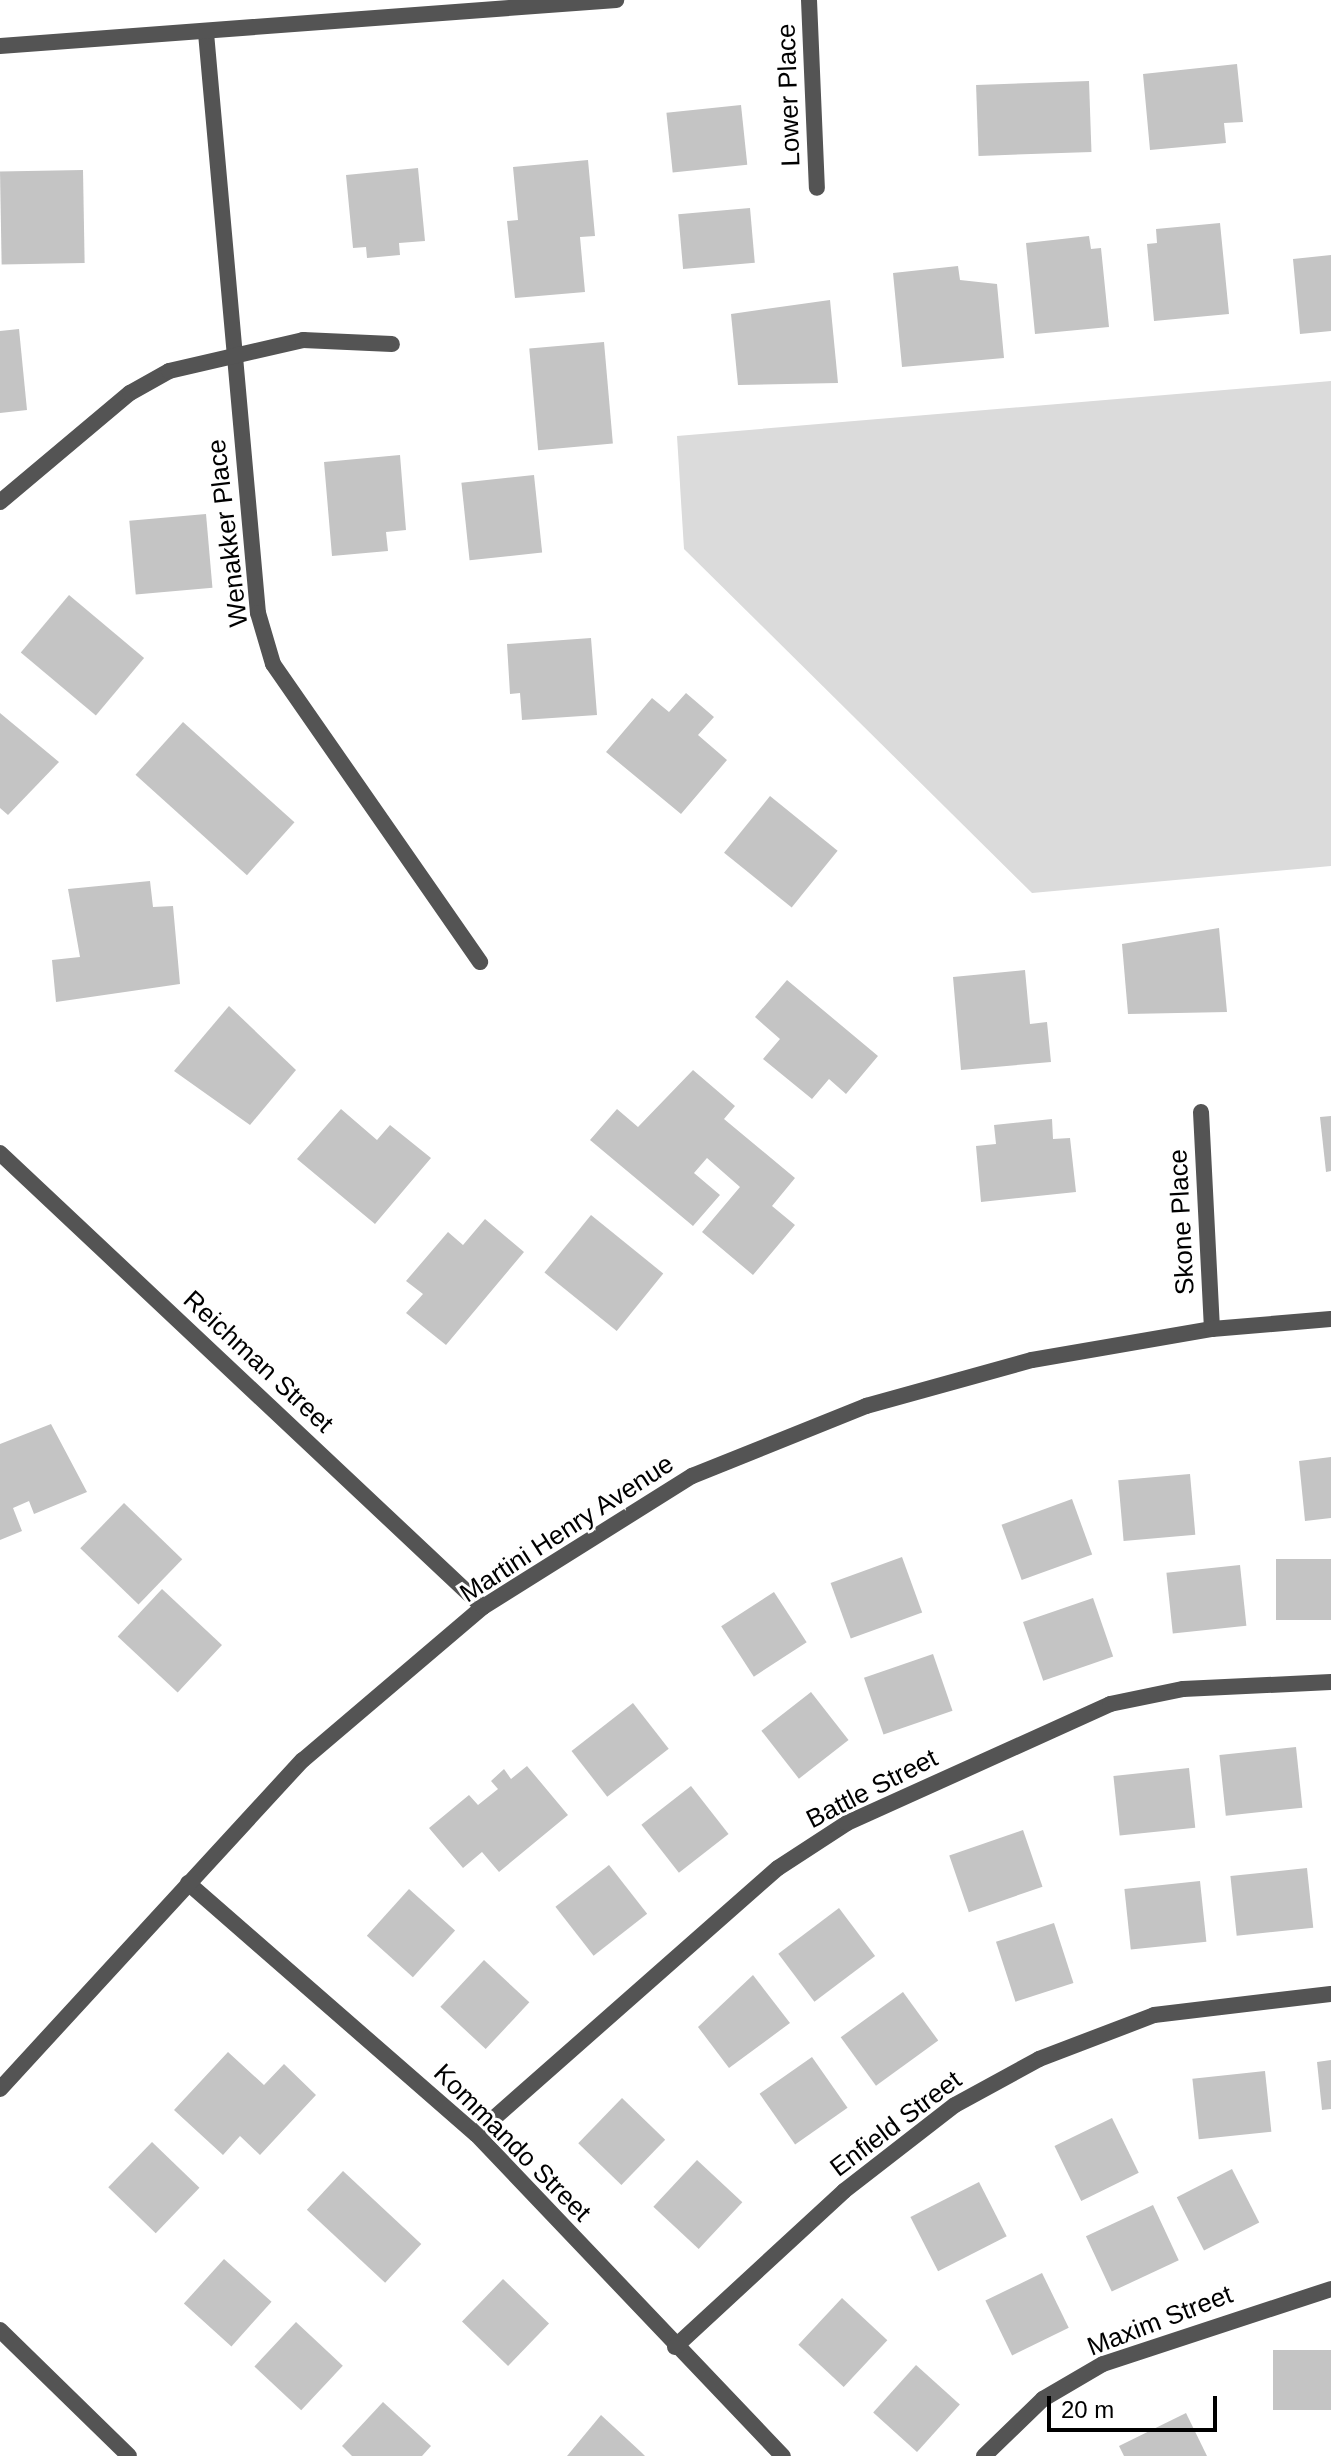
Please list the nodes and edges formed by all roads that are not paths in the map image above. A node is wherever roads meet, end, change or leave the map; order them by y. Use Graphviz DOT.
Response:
graph roads {
  1 [pos="616,0"];
  2 [pos="809,0"];
  3 [pos="206,33"];
  4 [pos="0,46"];
  5 [pos="817,188"];
  6 [pos="392,344"];
  7 [pos="232,351"];
  8 [pos="0,502"];
  9 [pos="480,962"];
  10 [pos="1201,1112"];
  11 [pos="0,1153"];
  12 [pos="1331,1319"];
  13 [pos="1212,1329"];
  14 [pos="483,1607"];
  15 [pos="1331,1682"];
  16 [pos="188,1883"];
  17 [pos="1331,1994"];
  18 [pos="0,2089"];
  19 [pos="476,2134"];
  20 [pos="1331,2289"];
  21 [pos="0,2330"];
  22 [pos="675,2347"];
  23 [pos="129,2456"];
  24 [pos="783,2456"];
  25 [pos="984,2456"];
  1 -- 3 [label="street"];
  2 -- 5 [label="street, Lower Place"];
  3 -- 4 [label="street"];
  3 -- 7 [label="street, Wenakker Place"];
  6 -- 7 [label="street"];
  7 -- 8 [label="street"];
  7 -- 9 [label="street, Wenakker Place"];
  10 -- 13 [label="street, Skone Place"];
  11 -- 14 [label="street, Reichman Street"];
  12 -- 13 [label="street, Martini Henry Avenue"];
  13 -- 14 [label="street, Martini Henry Avenue"];
  14 -- 16 [label="street, Martini Henry Avenue"];
  15 -- 19 [label="street, Battle Street"];
  16 -- 18 [label="street, Martini Henry Avenue"];
  16 -- 19 [label="street, Kommando Street"];
  17 -- 22 [label="street, Enfield Street"];
  19 -- 22 [label="street, Kommando Street"];
  20 -- 25 [label="street, Maxim Street"];
  21 -- 23 [label="street"];
  22 -- 24 [label="street, Kommando Street"];
}
